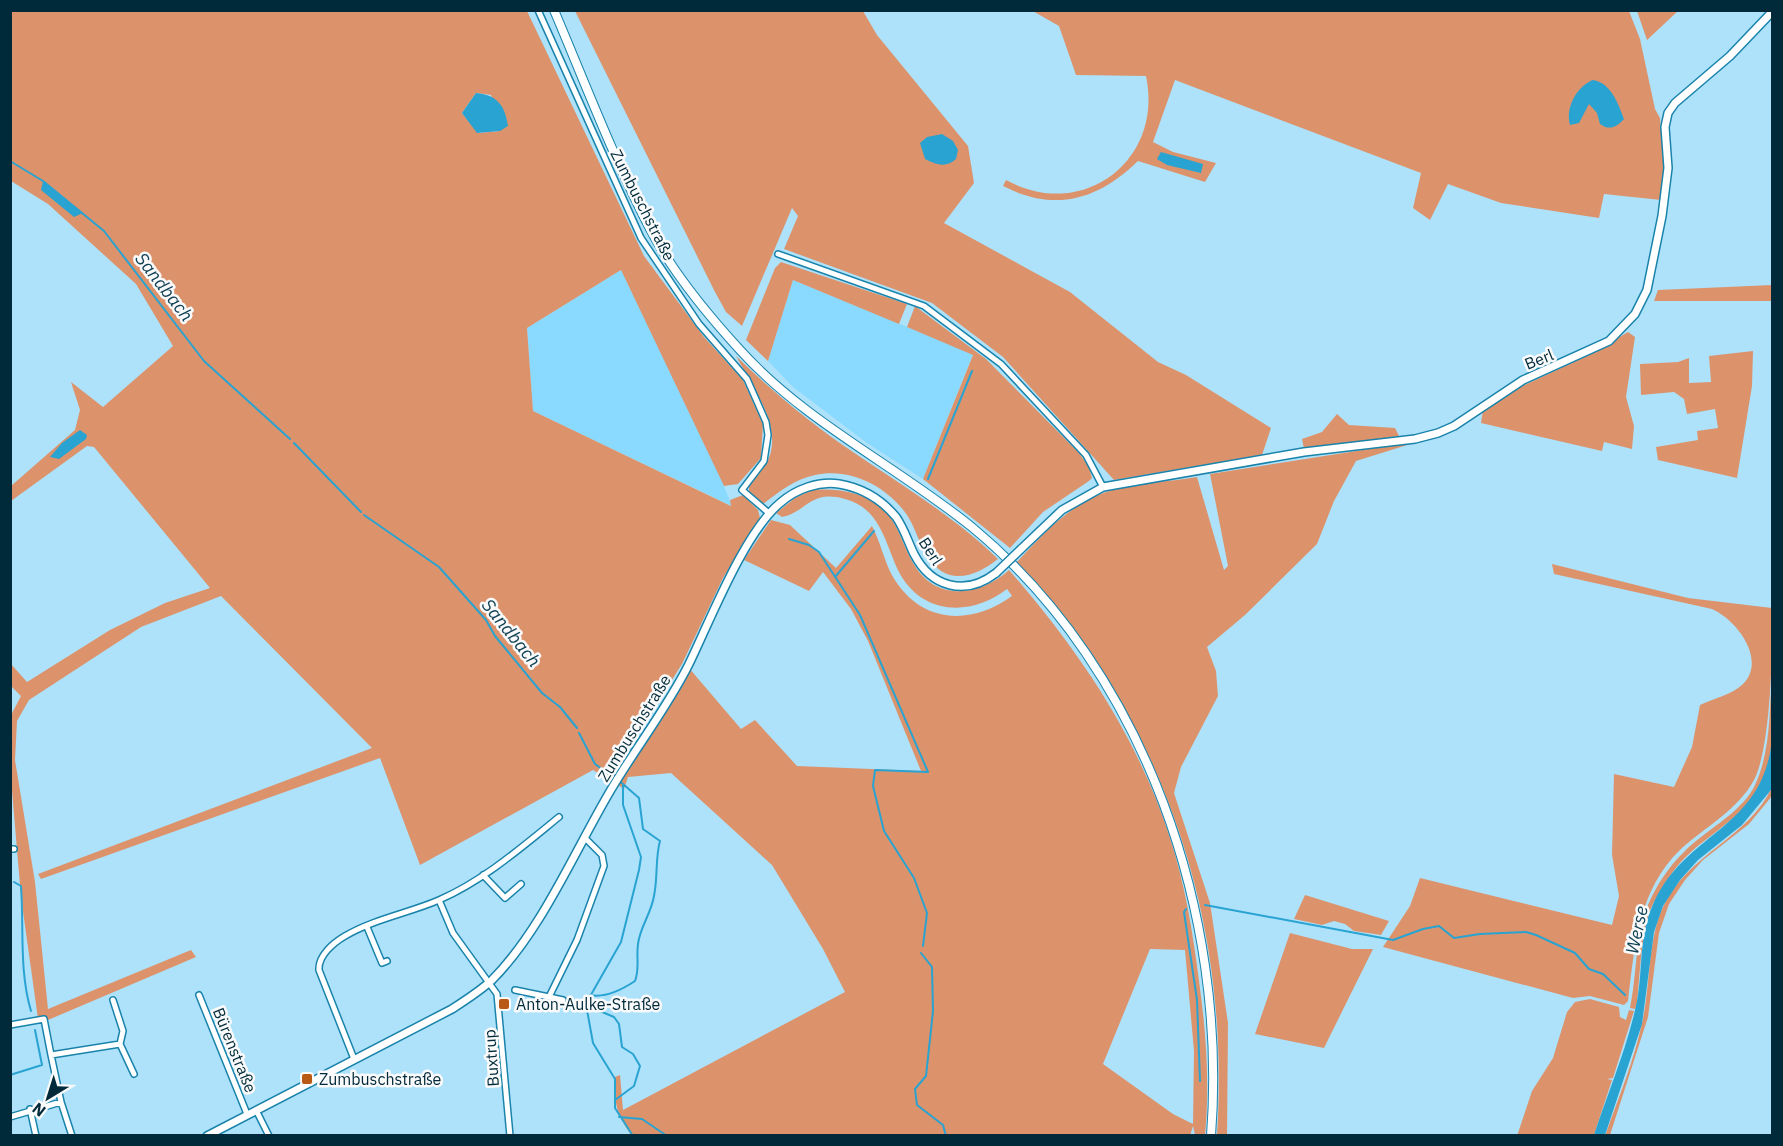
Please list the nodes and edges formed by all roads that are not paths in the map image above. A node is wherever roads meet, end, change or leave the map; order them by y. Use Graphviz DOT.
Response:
graph roads {
  1 [pos="538,10"];
  2 [pos="554,10"];
  3 [pos="1773,12"];
  4 [pos="778,254"];
  5 [pos="1103,488"];
  6 [pos="770,514"];
  7 [pos="560,817"];
  8 [pos="584,837"];
  9 [pos="483,875"];
  10 [pos="521,884"];
  11 [pos="439,900"];
  12 [pos="367,927"];
  13 [pos="387,961"];
  14 [pos="490,982"];
  15 [pos="515,990"];
  16 [pos="199,995"];
  17 [pos="549,997"];
  18 [pos="113,1000"];
  19 [pos="562,1000"];
  20 [pos="10,1025"];
  21 [pos="120,1044"];
  22 [pos="51,1055"];
  23 [pos="354,1059"];
  24 [pos="134,1074"];
  25 [pos="61,1102"];
  26 [pos="30,1109"];
  27 [pos="256,1110"];
  28 [pos="247,1114"];
  29 [pos="10,1117"];
  30 [pos="36,1136"];
  31 [pos="72,1136"];
  32 [pos="207,1136"];
  33 [pos="269,1136"];
  34 [pos="510,1136"];
  35 [pos="1211,1136"];
  1 -- 6 [label="street, Zumbuschstraße"];
  2 -- 35 [label="main road"];
  3 -- 5 [label="street, Berl"];
  4 -- 5 [label="street"];
  5 -- 6 [label="street, Berl, bridge"];
  6 -- 8 [label="street, Zumbuschstraße"];
  7 -- 9 [label="street"];
  8 -- 14 [label="street, Zumbuschstraße"];
  8 -- 17 [label="street"];
  9 -- 10 [label="street"];
  9 -- 11 [label="street"];
  11 -- 12 [label="street"];
  11 -- 14 [label="street"];
  12 -- 13 [label="street"];
  12 -- 23 [label="street"];
  14 -- 23 [label="street, Zumbuschstraße"];
  14 -- 34 [label="street, Buxtrup"];
  15 -- 17 [label="street"];
  16 -- 28 [label="street, Bürenstraße"];
  17 -- 19 [label="street"];
  18 -- 21 [label="street"];
  20 -- 22 [label="street"];
  21 -- 22 [label="street"];
  21 -- 24 [label="street"];
  22 -- 25 [label="street"];
  23 -- 27 [label="street, Zumbuschstraße"];
  25 -- 26 [label="street"];
  25 -- 31 [label="street"];
  26 -- 29 [label="street"];
  26 -- 30 [label="street"];
  27 -- 28 [label="street, Zumbuschstraße"];
  27 -- 33 [label="street"];
  28 -- 32 [label="street, Zumbuschstraße"];
}
